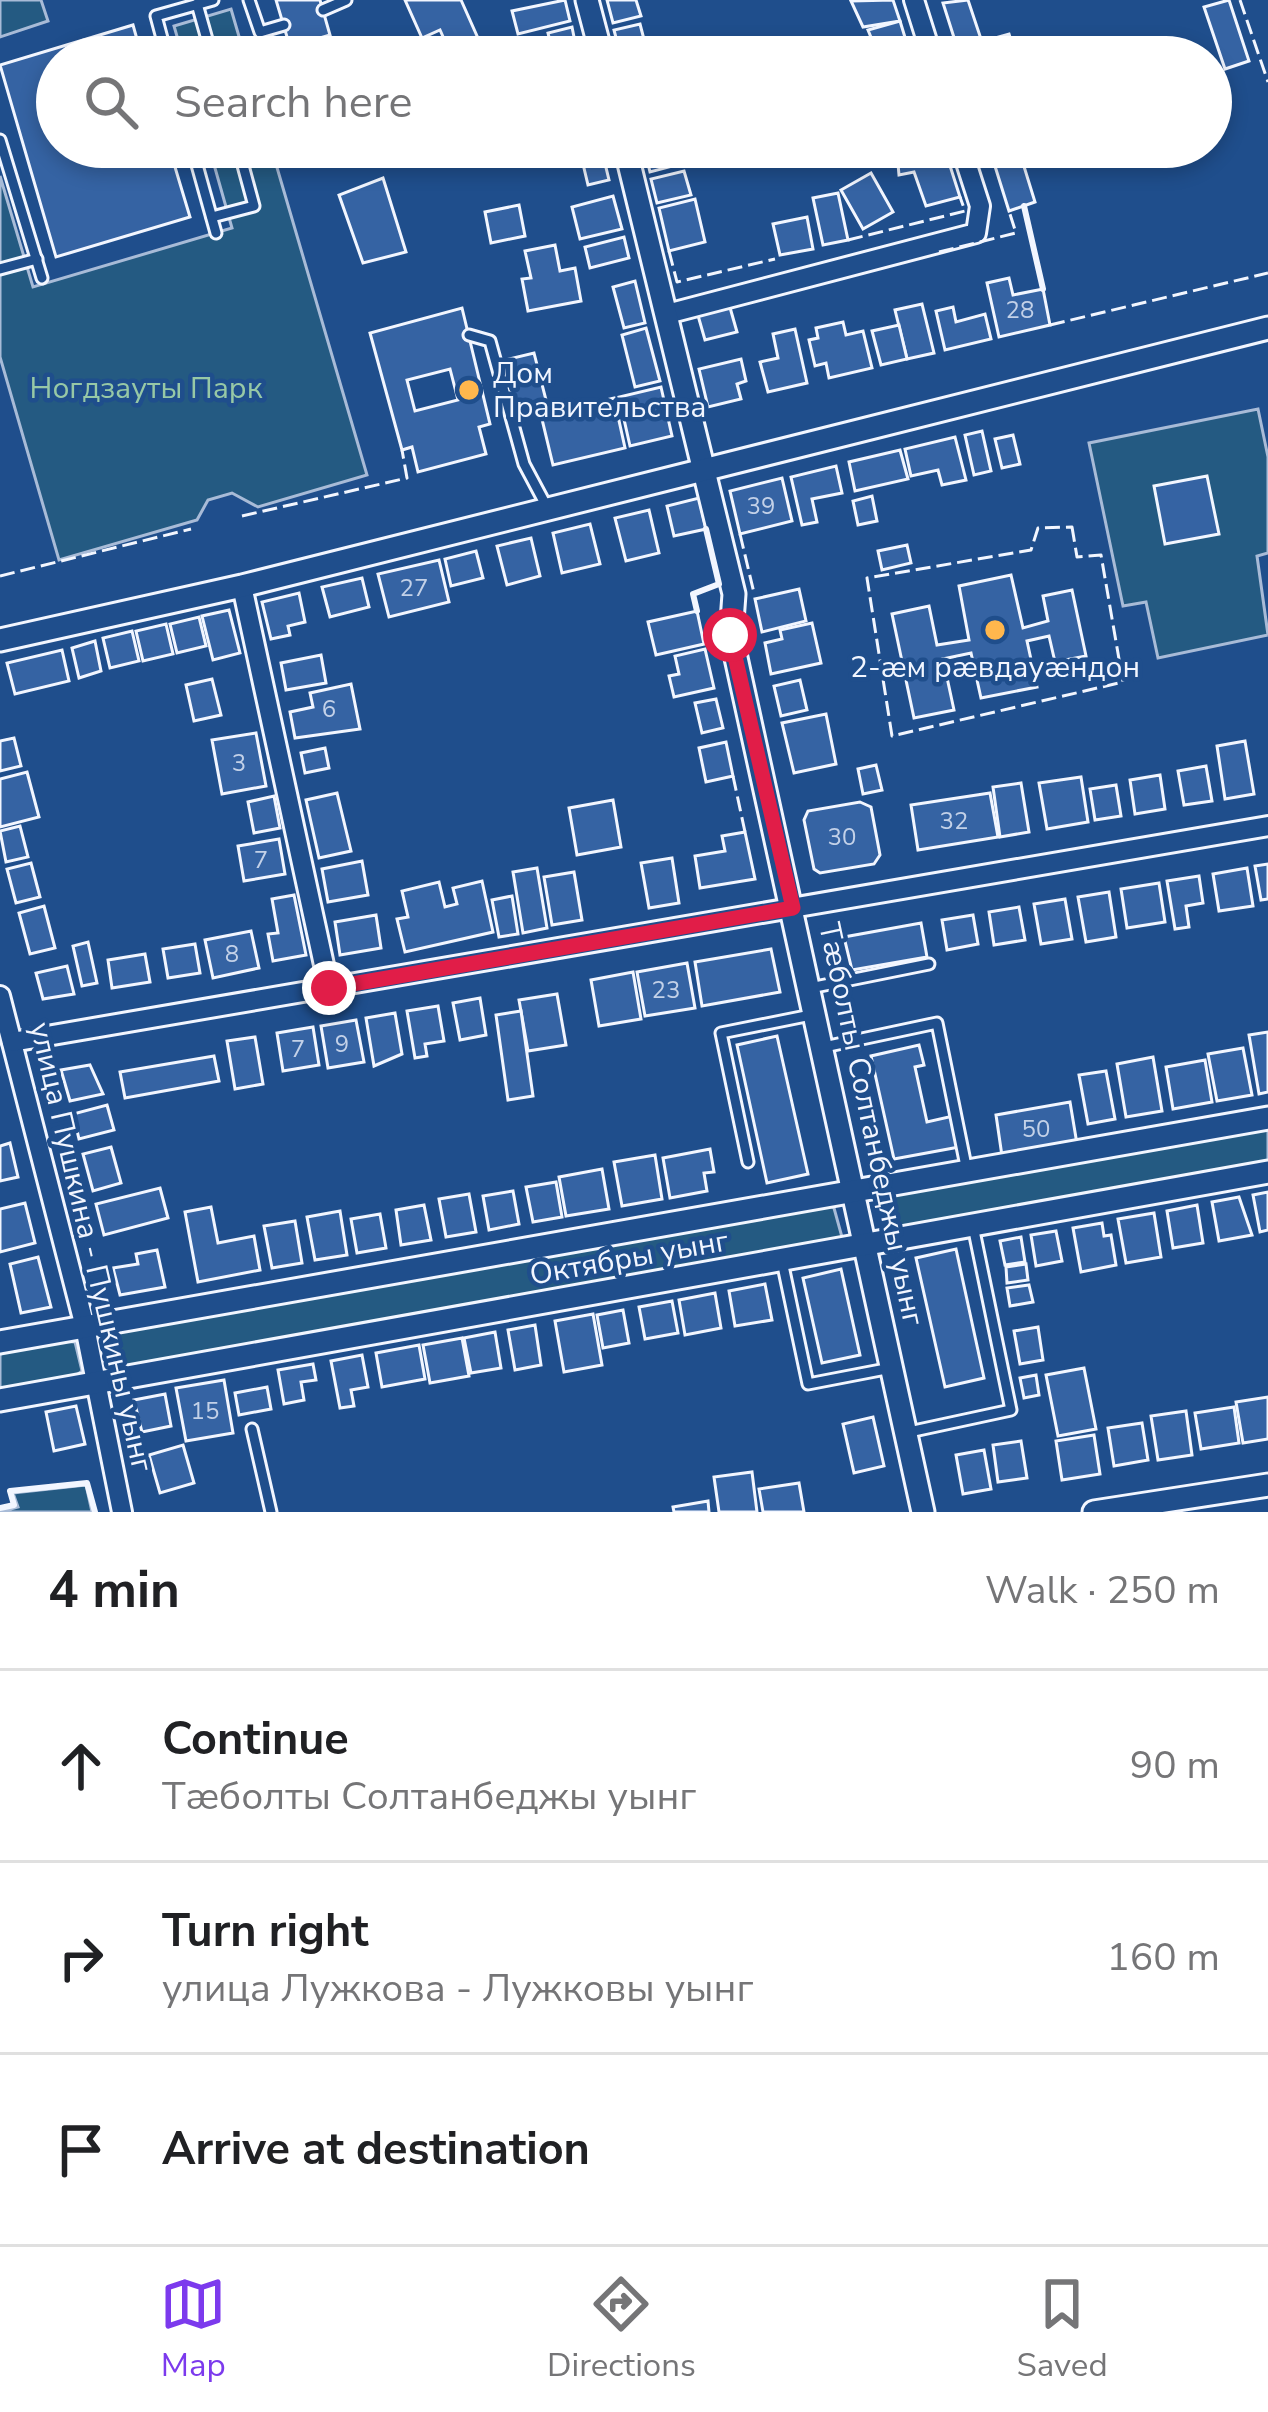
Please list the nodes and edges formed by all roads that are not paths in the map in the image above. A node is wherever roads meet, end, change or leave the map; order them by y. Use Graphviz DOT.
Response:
graph roads {
  1 [pos="213,0"];
  2 [pos="249,0"];
  3 [pos="346,0"];
  4 [pos="587,0"];
  5 [pos="914,0"];
  6 [pos="197,4"];
  7 [pos="323,10"];
  8 [pos="284,25"];
  9 [pos="161,36"];
  10 [pos="206,36"];
  11 [pos="596,36"];
  12 [pos="925,36"];
  13 [pos="0,140"];
  14 [pos="199,168"];
  15 [pos="244,168"];
  16 [pos="630,168"];
  17 [pos="968,168"];
  18 [pos="212,218"];
  19 [pos="216,233"];
  20 [pos="37,259"];
  21 [pos="0,269"];
  22 [pos="42,278"];
  23 [pos="667,314"];
  24 [pos="1268,328"];
  25 [pos="470,335"];
  26 [pos="702,468"];
  27 [pos="548,509"];
  28 [pos="242,586"];
  29 [pos="0,640"];
  30 [pos="1268,826"];
  31 [pos="793,908"];
  32 [pos="929,964"];
  33 [pos="329,988"];
  34 [pos="810,988"];
  35 [pos="0,996"];
  36 [pos="816,1014"];
  37 [pos="12,1042"];
  38 [pos="824,1047"];
  39 [pos="1268,1118"];
  40 [pos="748,1162"];
  41 [pos="967,1171"];
  42 [pos="1268,1172"];
  43 [pos="856,1191"];
  44 [pos="974,1226"];
  45 [pos="867,1246"];
  46 [pos="782,1261"];
  47 [pos="85,1327"];
  48 [pos="0,1342"];
  49 [pos="894,1368"];
  50 [pos="97,1383"];
  51 [pos="0,1400"];
  52 [pos="252,1429"];
  53 [pos="909,1432"];
  54 [pos="1268,1485"];
  55 [pos="122,1512"];
  56 [pos="271,1512"];
  57 [pos="923,1512"];
  58 [pos="1094,1512"];
  1 -- 6 [label="lane"];
  2 -- 8 [label="lane"];
  3 -- 7 [label="lane"];
  4 -- 11 [label="street"];
  5 -- 12 [label="street"];
  6 -- 9 [label="lane"];
  6 -- 10 [label="lane"];
  13 -- 20 [label="lane"];
  14 -- 18 [label="lane"];
  15 -- 18 [label="lane"];
  16 -- 23 [label="street, Тæболты Солтанбеджы уынг"];
  17 -- 23 [label="street"];
  18 -- 19 [label="lane"];
  20 -- 21 [label="lane"];
  20 -- 22 [label="lane"];
  23 -- 26 [label="street, Тæболты Солтанбеджы уынг"];
  24 -- 26 [label="street"];
  25 -- 27 [label="lane"];
  26 -- 27 [label="street"];
  26 -- 31 [label="street, Тæболты Солтанбеджы уынг"];
  27 -- 28 [label="street"];
  28 -- 29 [label="street"];
  28 -- 33 [label="street"];
  30 -- 31 [label="street"];
  31 -- 33 [label="street"];
  31 -- 34 [label="street, Тæболты Солтанбеджы уынг"];
  32 -- 34 [label="lane"];
  33 -- 37 [label="street"];
  34 -- 36 [label="street, Тæболты Солтанбеджы уынг"];
  35 -- 37 [label="street, улица Пушкина - Пушкины уынг"];
  36 -- 38 [label="street, Тæболты Солтанбеджы уынг"];
  36 -- 40 [label="lane"];
  37 -- 47 [label="street, улица Пушкина - Пушкины уынг"];
  38 -- 41 [label="lane"];
  38 -- 43 [label="street, Тæболты Солтанбеджы уынг"];
  39 -- 41 [label="street, Октябры уынг"];
  41 -- 43 [label="street, Октябры уынг"];
  42 -- 44 [label="street, Октябры уынг"];
  43 -- 45 [label="street, Тæболты Солтанбеджы уынг"];
  43 -- 47 [label="street, Октябры уынг"];
  44 -- 45 [label="street, Октябры уынг"];
  44 -- 53 [label="lane"];
  45 -- 46 [label="street, Октябры уынг"];
  45 -- 49 [label="street, Тæболты Солтанбеджы уынг"];
  46 -- 49 [label="lane"];
  46 -- 50 [label="street, Октябры уынг"];
  47 -- 48 [label="street, Октябры уынг"];
  47 -- 50 [label="street, улица Пушкина - Пушкины уынг"];
  49 -- 53 [label="street, Тæболты Солтанбеджы уынг"];
  50 -- 51 [label="street, Октябры уынг"];
  50 -- 55 [label="street, улица Пушкина - Пушкины уынг"];
  52 -- 56 [label="lane"];
  53 -- 57 [label="street, Тæболты Солтанбеджы уынг"];
  54 -- 58 [label="street"];
}
